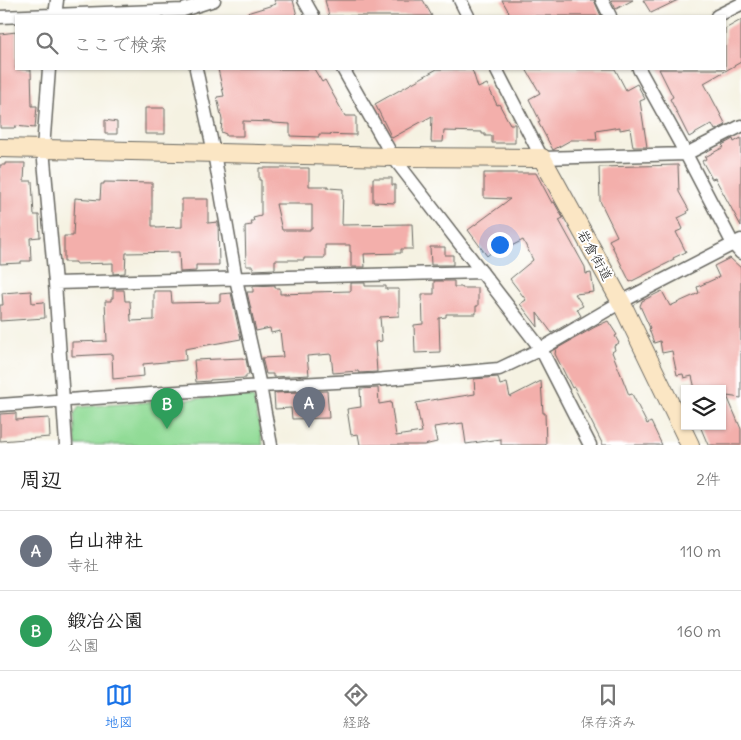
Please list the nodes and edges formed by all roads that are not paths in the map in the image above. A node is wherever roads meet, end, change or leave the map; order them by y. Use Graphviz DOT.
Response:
graph roads {
  1 [pos="57,0"];
  2 [pos="214,0"];
  3 [pos="304,0"];
  4 [pos="460,0"];
  5 [pos="602,0"];
  6 [pos="741,4"];
  7 [pos="183,13"];
  8 [pos="55,15"];
  9 [pos="312,15"];
  10 [pos="468,15"];
  11 [pos="610,15"];
  12 [pos="719,15"];
  13 [pos="15,16"];
  14 [pos="0,17"];
  15 [pos="50,70"];
  16 [pos="196,70"];
  17 [pos="344,70"];
  18 [pos="497,70"];
  19 [pos="640,70"];
  20 [pos="741,126"];
  21 [pos="0,148"];
  22 [pos="43,149"];
  23 [pos="214,153"];
  24 [pos="686,154"];
  25 [pos="394,157"];
  26 [pos="542,158"];
  27 [pos="738,246"];
  28 [pos="482,272"];
  29 [pos="236,279"];
  30 [pos="55,283"];
  31 [pos="621,302"];
  32 [pos="541,349"];
  33 [pos="260,386"];
  34 [pos="64,400"];
  35 [pos="0,405"];
  36 [pos="66,445"];
  37 [pos="271,445"];
  38 [pos="590,445"];
  39 [pos="690,445"];
  1 -- 8 [label="street"];
  2 -- 7 [label="street"];
  3 -- 9 [label="street"];
  4 -- 10 [label="street"];
  5 -- 11 [label="street"];
  6 -- 12 [label="street"];
  7 -- 8 [label="street"];
  13 -- 14 [label="street"];
  15 -- 22 [label="street"];
  16 -- 23 [label="street"];
  17 -- 25 [label="street"];
  18 -- 26 [label="street, 岩倉街道"];
  19 -- 24 [label="street"];
  20 -- 24 [label="street"];
  21 -- 22 [label="street"];
  22 -- 23 [label="street"];
  22 -- 30 [label="street"];
  23 -- 25 [label="street"];
  23 -- 29 [label="street"];
  24 -- 26 [label="street"];
  24 -- 27 [label="street"];
  25 -- 26 [label="street"];
  25 -- 28 [label="street"];
  26 -- 31 [label="street, 岩倉街道"];
  27 -- 31 [label="street"];
  28 -- 29 [label="street"];
  28 -- 32 [label="street"];
  29 -- 30 [label="street"];
  29 -- 33 [label="street"];
  30 -- 34 [label="street"];
  31 -- 32 [label="street"];
  31 -- 39 [label="street, 岩倉街道"];
  32 -- 33 [label="street"];
  32 -- 38 [label="street"];
  33 -- 34 [label="street"];
  33 -- 37 [label="street"];
  34 -- 35 [label="street"];
  34 -- 36 [label="street"];
}
